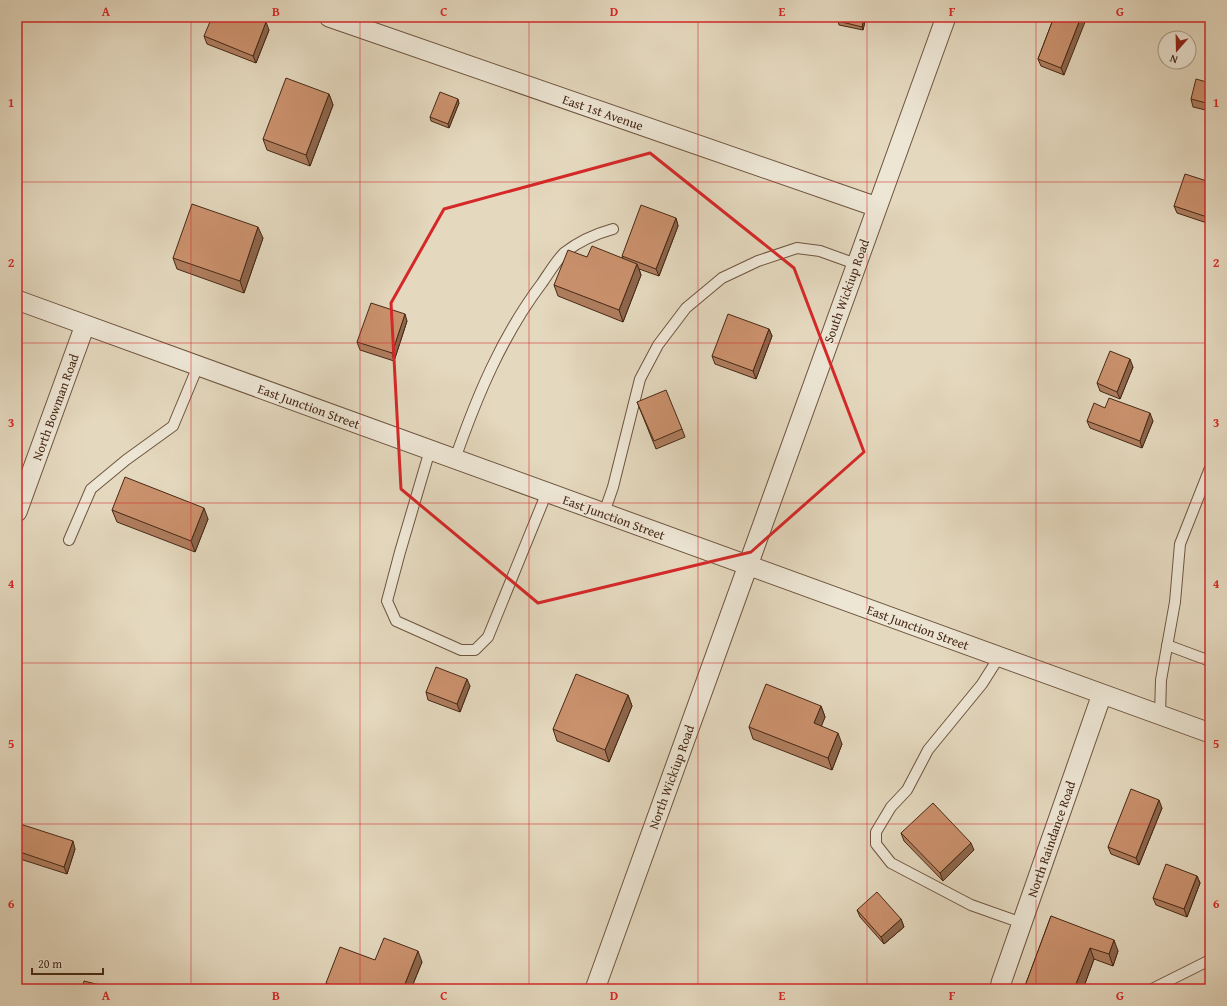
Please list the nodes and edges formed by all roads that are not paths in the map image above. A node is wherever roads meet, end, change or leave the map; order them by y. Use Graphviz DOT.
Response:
graph roads {
  1 [pos="329,17"];
  2 [pos="946,17"];
  3 [pos="877,207"];
  4 [pos="613,228"];
  5 [pos="856,264"];
  6 [pos="17,300"];
  7 [pos="85,325"];
  8 [pos="198,366"];
  9 [pos="430,450"];
  10 [pos="455,459"];
  11 [pos="1210,468"];
  12 [pos="547,492"];
  13 [pos="17,512"];
  14 [pos="604,513"];
  15 [pos="69,540"];
  16 [pos="748,565"];
  17 [pos="1167,645"];
  18 [pos="999,657"];
  19 [pos="1210,661"];
  20 [pos="1102,694"];
  21 [pos="1160,715"];
  22 [pos="1210,733"];
  23 [pos="1022,923"];
  24 [pos="1210,960"];
  25 [pos="1001,983"];
  26 [pos="594,989"];
  27 [pos="1152,989"];
  1 -- 3 [label="street, East 1st Avenue"];
  2 -- 3 [label="street, South Wickiup Road"];
  3 -- 5 [label="street, South Wickiup Road"];
  4 -- 10 [label="lane"];
  5 -- 14 [label="lane"];
  5 -- 16 [label="street, South Wickiup Road"];
  6 -- 7 [label="street, East Junction Street"];
  7 -- 8 [label="street, East Junction Street"];
  7 -- 13 [label="street, North Bowman Road"];
  8 -- 9 [label="street, East Junction Street"];
  8 -- 15 [label="lane"];
  9 -- 10 [label="street, East Junction Street"];
  9 -- 12 [label="lane"];
  10 -- 12 [label="street, East Junction Street"];
  11 -- 17 [label="lane"];
  12 -- 14 [label="street, East Junction Street"];
  14 -- 16 [label="street, East Junction Street"];
  16 -- 18 [label="street, East Junction Street"];
  16 -- 26 [label="street, North Wickiup Road"];
  17 -- 19 [label="lane"];
  17 -- 21 [label="lane"];
  18 -- 20 [label="street, East Junction Street"];
  18 -- 23 [label="lane"];
  20 -- 21 [label="street, East Junction Street"];
  20 -- 23 [label="street, North Raindance Road"];
  21 -- 22 [label="street, East Junction Street"];
  23 -- 25 [label="street, North Raindance Road"];
  24 -- 27 [label="lane"];
}
